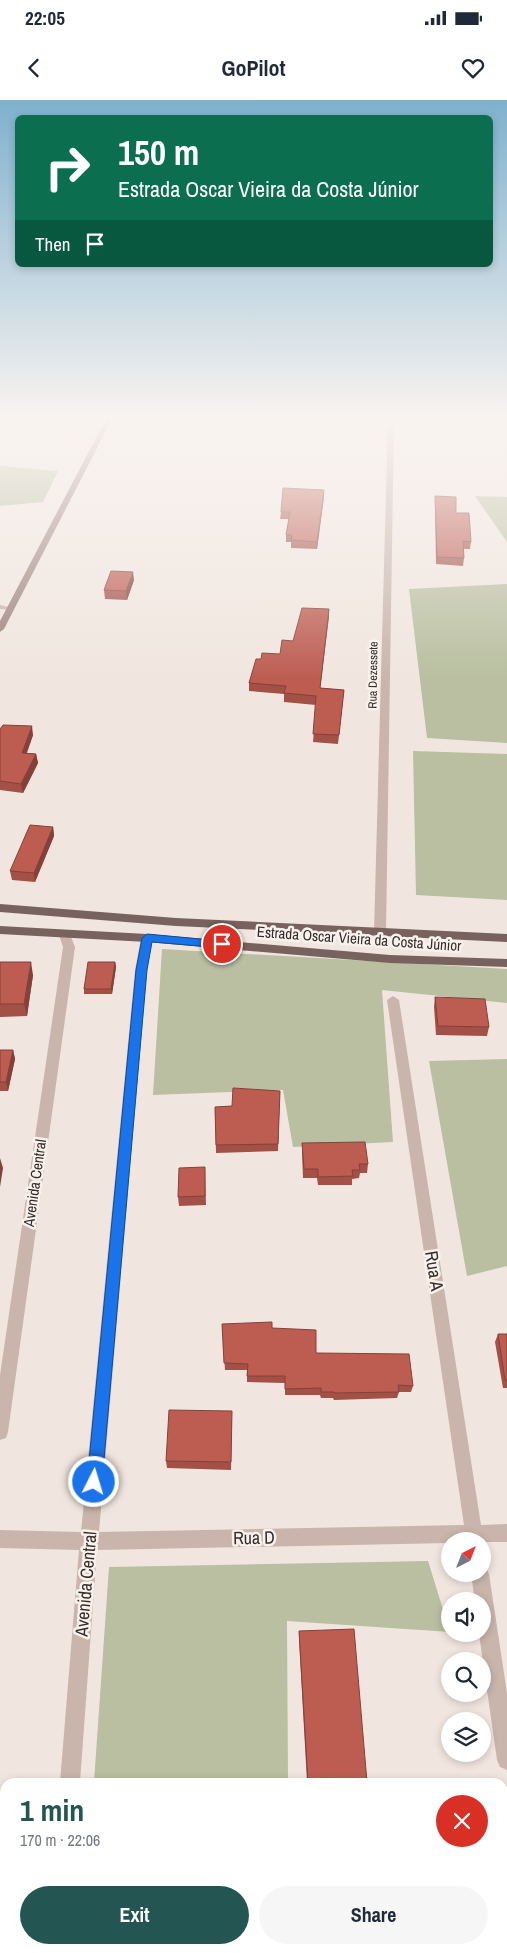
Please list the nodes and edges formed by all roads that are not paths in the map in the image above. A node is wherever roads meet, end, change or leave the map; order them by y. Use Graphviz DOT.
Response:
graph roads {
  1 [pos="64,505"];
  2 [pos="389,505"];
  3 [pos="0,607"];
  4 [pos="10,608"];
  5 [pos="0,629"];
  6 [pos="0,908"];
  7 [pos="0,930"];
  8 [pos="380,932"];
  9 [pos="65,935"];
  10 [pos="147,938"];
  11 [pos="507,938"];
  12 [pos="507,963"];
  13 [pos="393,1000"];
  14 [pos="0,1432"];
  15 [pos="473,1532"];
  16 [pos="507,1533"];
  17 [pos="491,1535"];
  18 [pos="441,1538"];
  19 [pos="0,1539"];
  20 [pos="89,1541"];
  21 [pos="481,1582"];
  22 [pos="507,1760"];
  23 [pos="70,1778"];
  1 -- 4 [label="main road"];
  2 -- 8 [label="street, Rua Dezessete"];
  3 -- 4 [label="street"];
  4 -- 5 [label="main road"];
  6 -- 8 [label="main road, Estrada Oscar Vieira da Costa Júnior"];
  7 -- 9 [label="main road, Estrada Oscar Vieira da Costa Júnior"];
  8 -- 11 [label="main road, Estrada Oscar Vieira da Costa Júnior"];
  9 -- 10 [label="main road, Estrada Oscar Vieira da Costa Júnior"];
  9 -- 14 [label="street, Avenida Central"];
  10 -- 12 [label="main road, Estrada Oscar Vieira da Costa Júnior"];
  10 -- 20 [label="street, Avenida Central"];
  13 -- 15 [label="street, Rua A"];
  16 -- 17 [label="street, Rua D"];
  18 -- 20 [label="street, Rua D"];
  19 -- 20 [label="street, Rua D"];
  20 -- 23 [label="street, Avenida Central"];
  21 -- 22 [label="street"];
}
